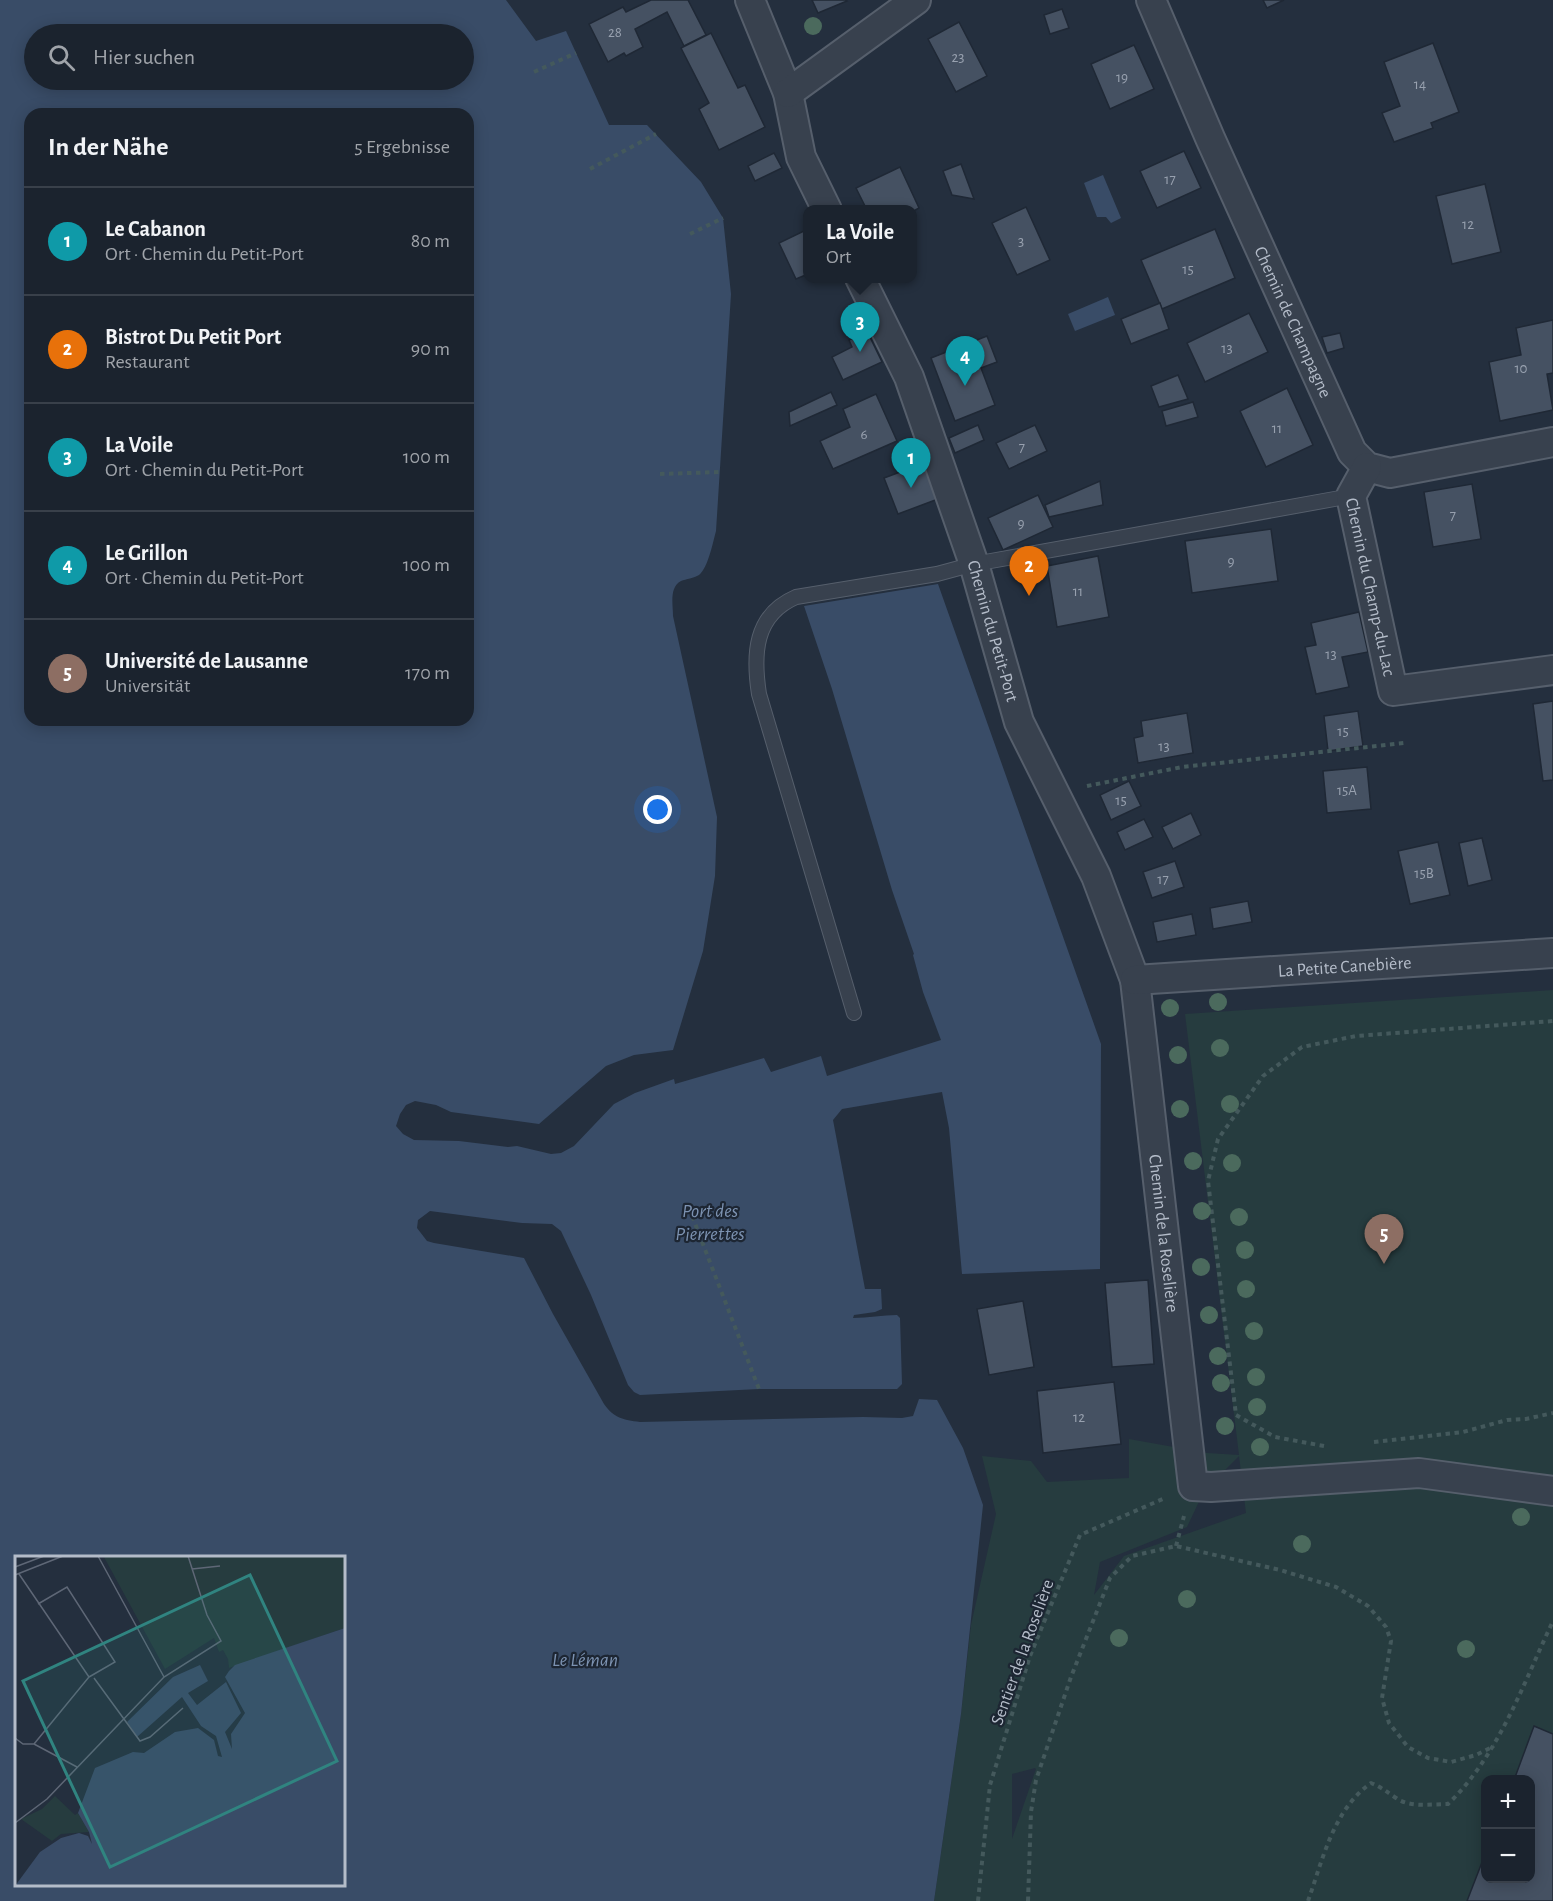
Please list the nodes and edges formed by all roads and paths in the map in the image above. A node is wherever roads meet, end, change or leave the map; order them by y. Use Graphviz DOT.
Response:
graph roads {
  1 [pos="750,0"];
  2 [pos="916,0"];
  3 [pos="1151,0"];
  4 [pos="576,53"];
  5 [pos="534,72"];
  6 [pos="788,93"];
  7 [pos="656,134"];
  8 [pos="590,169"];
  9 [pos="825,205"];
  10 [pos="723,218"];
  11 [pos="690,234"];
  12 [pos="863,283"];
  13 [pos="1553,442"];
  14 [pos="1366,467"];
  15 [pos="720,472"];
  16 [pos="660,474"];
  17 [pos="1351,496"];
  18 [pos="974,564"];
  19 [pos="1553,670"];
  20 [pos="1404,743"];
  21 [pos="1055,792"];
  22 [pos="1553,953"];
  23 [pos="1135,980"];
  24 [pos="854,1013"];
  25 [pos="1553,1021"];
  26 [pos="689,1208"];
  27 [pos="759,1389"];
  28 [pos="1553,1413"];
  29 [pos="1371,1442"];
  30 [pos="1326,1446"];
  31 [pos="1193,1486"];
  32 [pos="1553,1491"];
  33 [pos="1553,1621"];
  34 [pos="1494,1746"];
  35 [pos="978,1901"];
  36 [pos="1028,1901"];
  37 [pos="1308,1901"];
  1 -- 6 [label="street"];
  2 -- 6 [label="street"];
  3 -- 14 [label="street, Chemin de Champagne"];
  4 -- 5 [label="path"];
  6 -- 9 [label="street"];
  7 -- 8 [label="path"];
  10 -- 11 [label="path"];
  12 -- 18 [label="street, Chemin du Petit-Port"];
  13 -- 14 [label="street"];
  14 -- 17 [label="street, Chemin du Champ-du-Lac"];
  15 -- 16 [label="path"];
  17 -- 18 [label="lane"];
  17 -- 19 [label="street, Chemin du Champ-du-Lac"];
  18 -- 21 [label="street, Chemin du Petit-Port"];
  18 -- 24 [label="lane"];
  20 -- 21 [label="path"];
  21 -- 23 [label="street, Chemin du Petit-Port"];
  22 -- 23 [label="street, La Petite Canebière"];
  23 -- 31 [label="street, Chemin de la Roselière"];
  25 -- 30 [label="path"];
  26 -- 27 [label="path"];
  28 -- 29 [label="path"];
  31 -- 32 [label="street"];
  31 -- 35 [label="path, Sentier de la Roselière"];
  33 -- 34 [label="path"];
  34 -- 36 [label="path"];
  34 -- 37 [label="path"];
}
